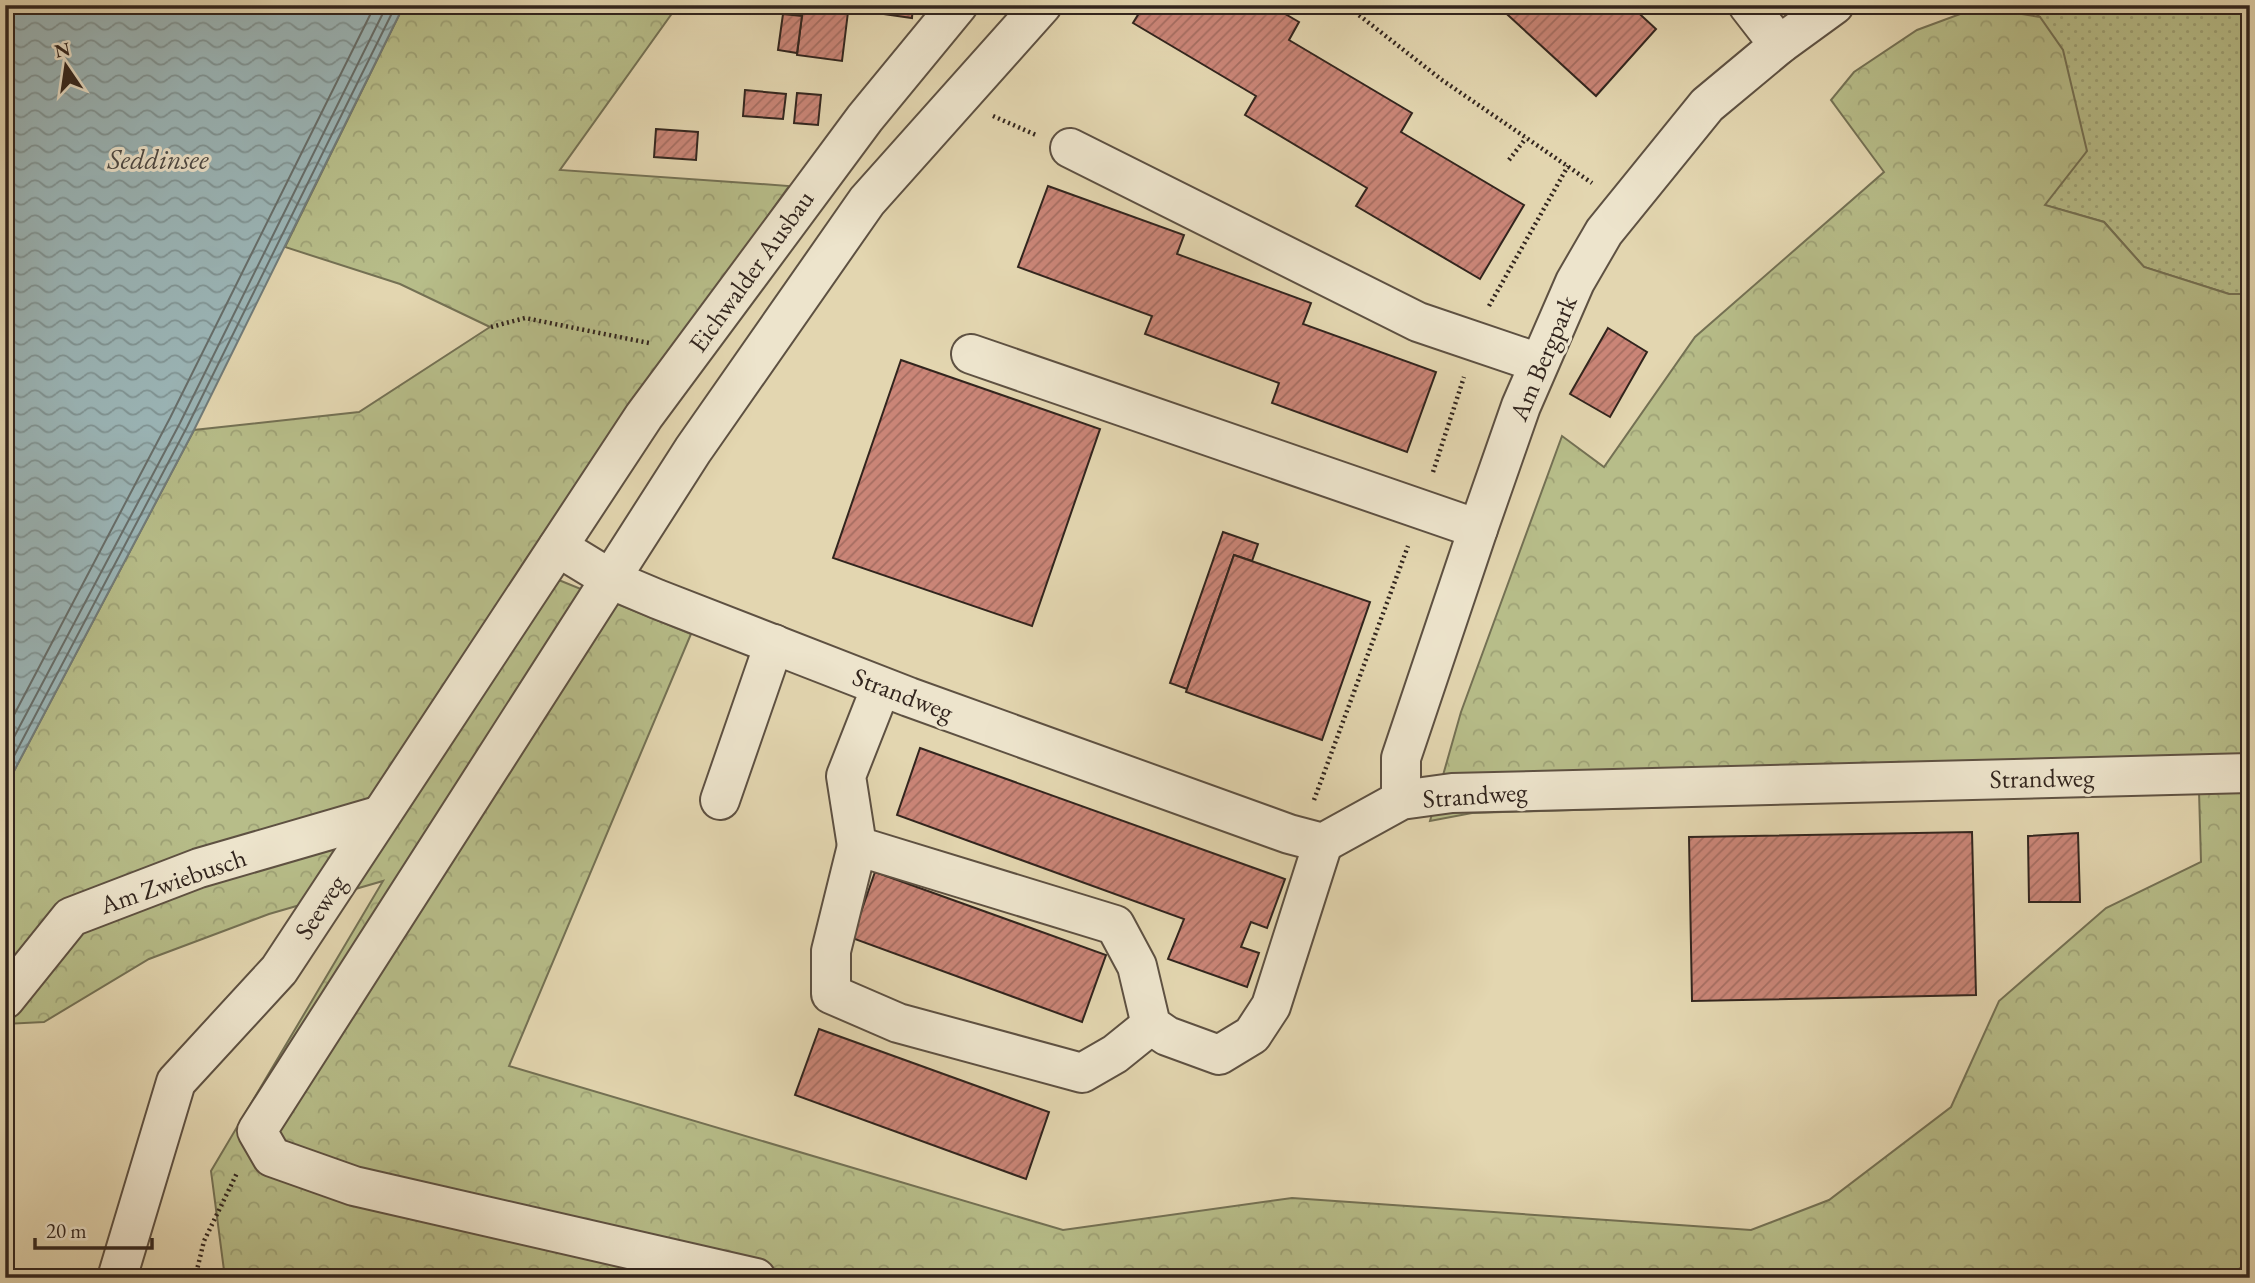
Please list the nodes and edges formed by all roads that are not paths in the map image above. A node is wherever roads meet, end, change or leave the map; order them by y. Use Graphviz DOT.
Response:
graph roads {
  1 [pos="958,5"];
  2 [pos="1042,5"];
  3 [pos="1748,5"];
  4 [pos="1834,5"];
  5 [pos="1779,45"];
  6 [pos="1070,148"];
  7 [pos="971,354"];
  8 [pos="1539,363"];
  9 [pos="1478,529"];
  10 [pos="558,547"];
  11 [pos="612,580"];
  12 [pos="774,644"];
  13 [pos="881,687"];
  14 [pos="2250,773"];
  15 [pos="720,800"];
  16 [pos="1401,800"];
  17 [pos="378,816"];
  18 [pos="1323,843"];
  19 [pos="857,846"];
  20 [pos="5,999"];
  21 [pos="1151,1025"];
  22 [pos="117,1278"];
  23 [pos="756,1278"];
  1 -- 10 [label="street, Eichwalder Ausbau"];
  2 -- 11 [label="street"];
  3 -- 5 [label="street"];
  4 -- 5 [label="street, Am Bergpark"];
  5 -- 8 [label="street, Am Bergpark"];
  6 -- 8 [label="street"];
  7 -- 9 [label="street"];
  8 -- 9 [label="street, Am Bergpark"];
  9 -- 16 [label="street, Am Bergpark"];
  10 -- 11 [label="street, Strandweg"];
  10 -- 17 [label="street, Seeweg"];
  11 -- 12 [label="street, Strandweg"];
  11 -- 23 [label="street"];
  12 -- 13 [label="street, Strandweg"];
  12 -- 15 [label="street"];
  13 -- 18 [label="street, Strandweg"];
  13 -- 19 [label="street"];
  14 -- 16 [label="street, Strandweg"];
  16 -- 18 [label="street, Strandweg"];
  17 -- 20 [label="street, Am Zwiebusch"];
  17 -- 22 [label="street, Seeweg"];
  18 -- 21 [label="street"];
  19 -- 21 [label="street"];
  19 -- 21 [label="street"];
}
